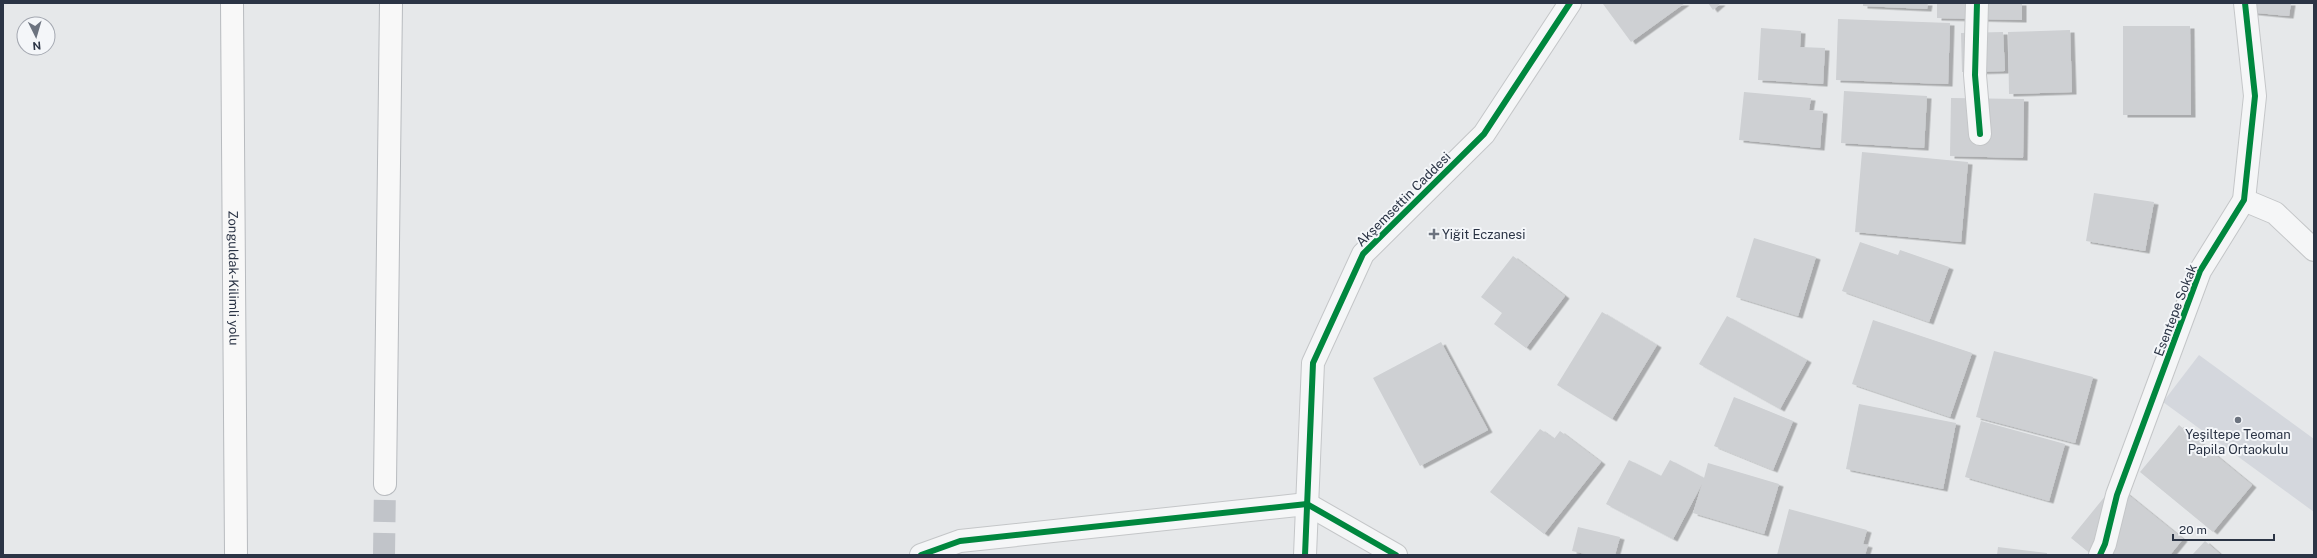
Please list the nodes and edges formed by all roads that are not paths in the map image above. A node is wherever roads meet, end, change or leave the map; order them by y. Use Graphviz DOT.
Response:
graph roads {
  1 [pos="232,3"];
  2 [pos="391,3"];
  3 [pos="1570,3"];
  4 [pos="1977,3"];
  5 [pos="2244,3"];
  6 [pos="1980,134"];
  7 [pos="2244,200"];
  8 [pos="2314,250"];
  9 [pos="385,484"];
  10 [pos="1307,504"];
  11 [pos="236,553"];
  12 [pos="921,555"];
  13 [pos="1305,555"];
  14 [pos="1396,555"];
  15 [pos="2100,555"];
  1 -- 11 [label="highway, Zonguldak-Kilimli yolu"];
  2 -- 9 [label="highway"];
  3 -- 10 [label="street, Akşemsettin Caddesi"];
  4 -- 6 [label="street"];
  5 -- 7 [label="street, Esentepe Sokak"];
  7 -- 8 [label="street"];
  7 -- 15 [label="street, Esentepe Sokak"];
  10 -- 12 [label="street"];
  10 -- 13 [label="street, Akşemsettin Caddesi"];
  10 -- 14 [label="street"];
}
